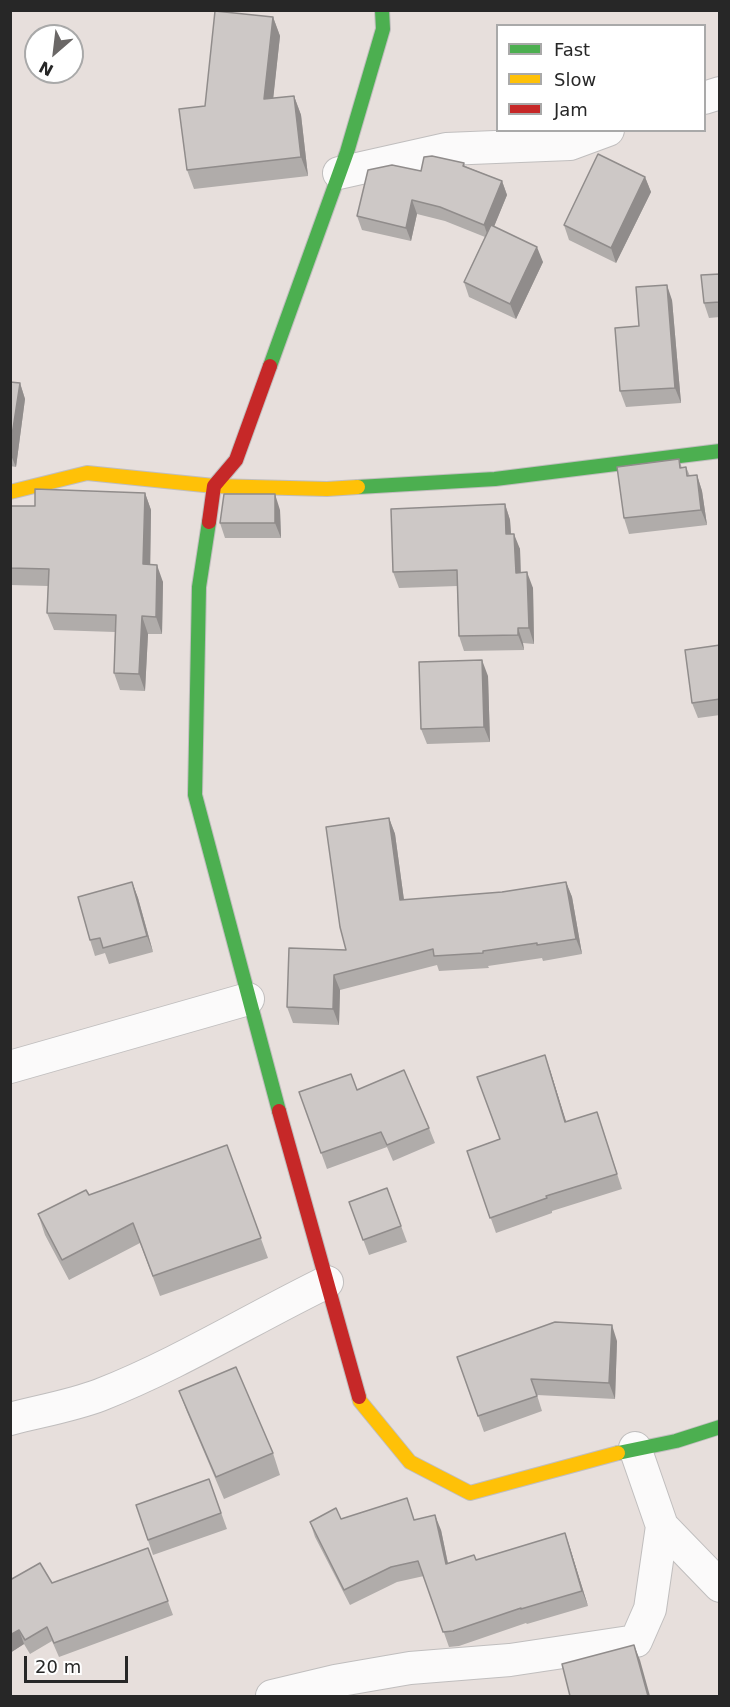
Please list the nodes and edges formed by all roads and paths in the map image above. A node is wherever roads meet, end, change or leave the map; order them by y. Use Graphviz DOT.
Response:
graph roads {
  1 [pos="382,10"];
  2 [pos="603,132"];
  3 [pos="339,173"];
  4 [pos="720,451"];
  5 [pos="214,486"];
  6 [pos="10,492"];
  7 [pos="248,999"];
  8 [pos="10,1067"];
  9 [pos="327,1282"];
  10 [pos="10,1419"];
  11 [pos="720,1427"];
  12 [pos="634,1448"];
  13 [pos="662,1526"];
  14 [pos="720,1586"];
  15 [pos="272,1696"];
  1 -- 3 [label="street"];
  2 -- 3 [label="street"];
  3 -- 5 [label="street"];
  4 -- 5 [label="street"];
  5 -- 6 [label="street"];
  5 -- 7 [label="street"];
  7 -- 8 [label="street"];
  7 -- 9 [label="street"];
  9 -- 10 [label="street"];
  9 -- 12 [label="street"];
  11 -- 12 [label="street"];
  12 -- 13 [label="street"];
  13 -- 14 [label="street"];
  13 -- 15 [label="street"];
}
